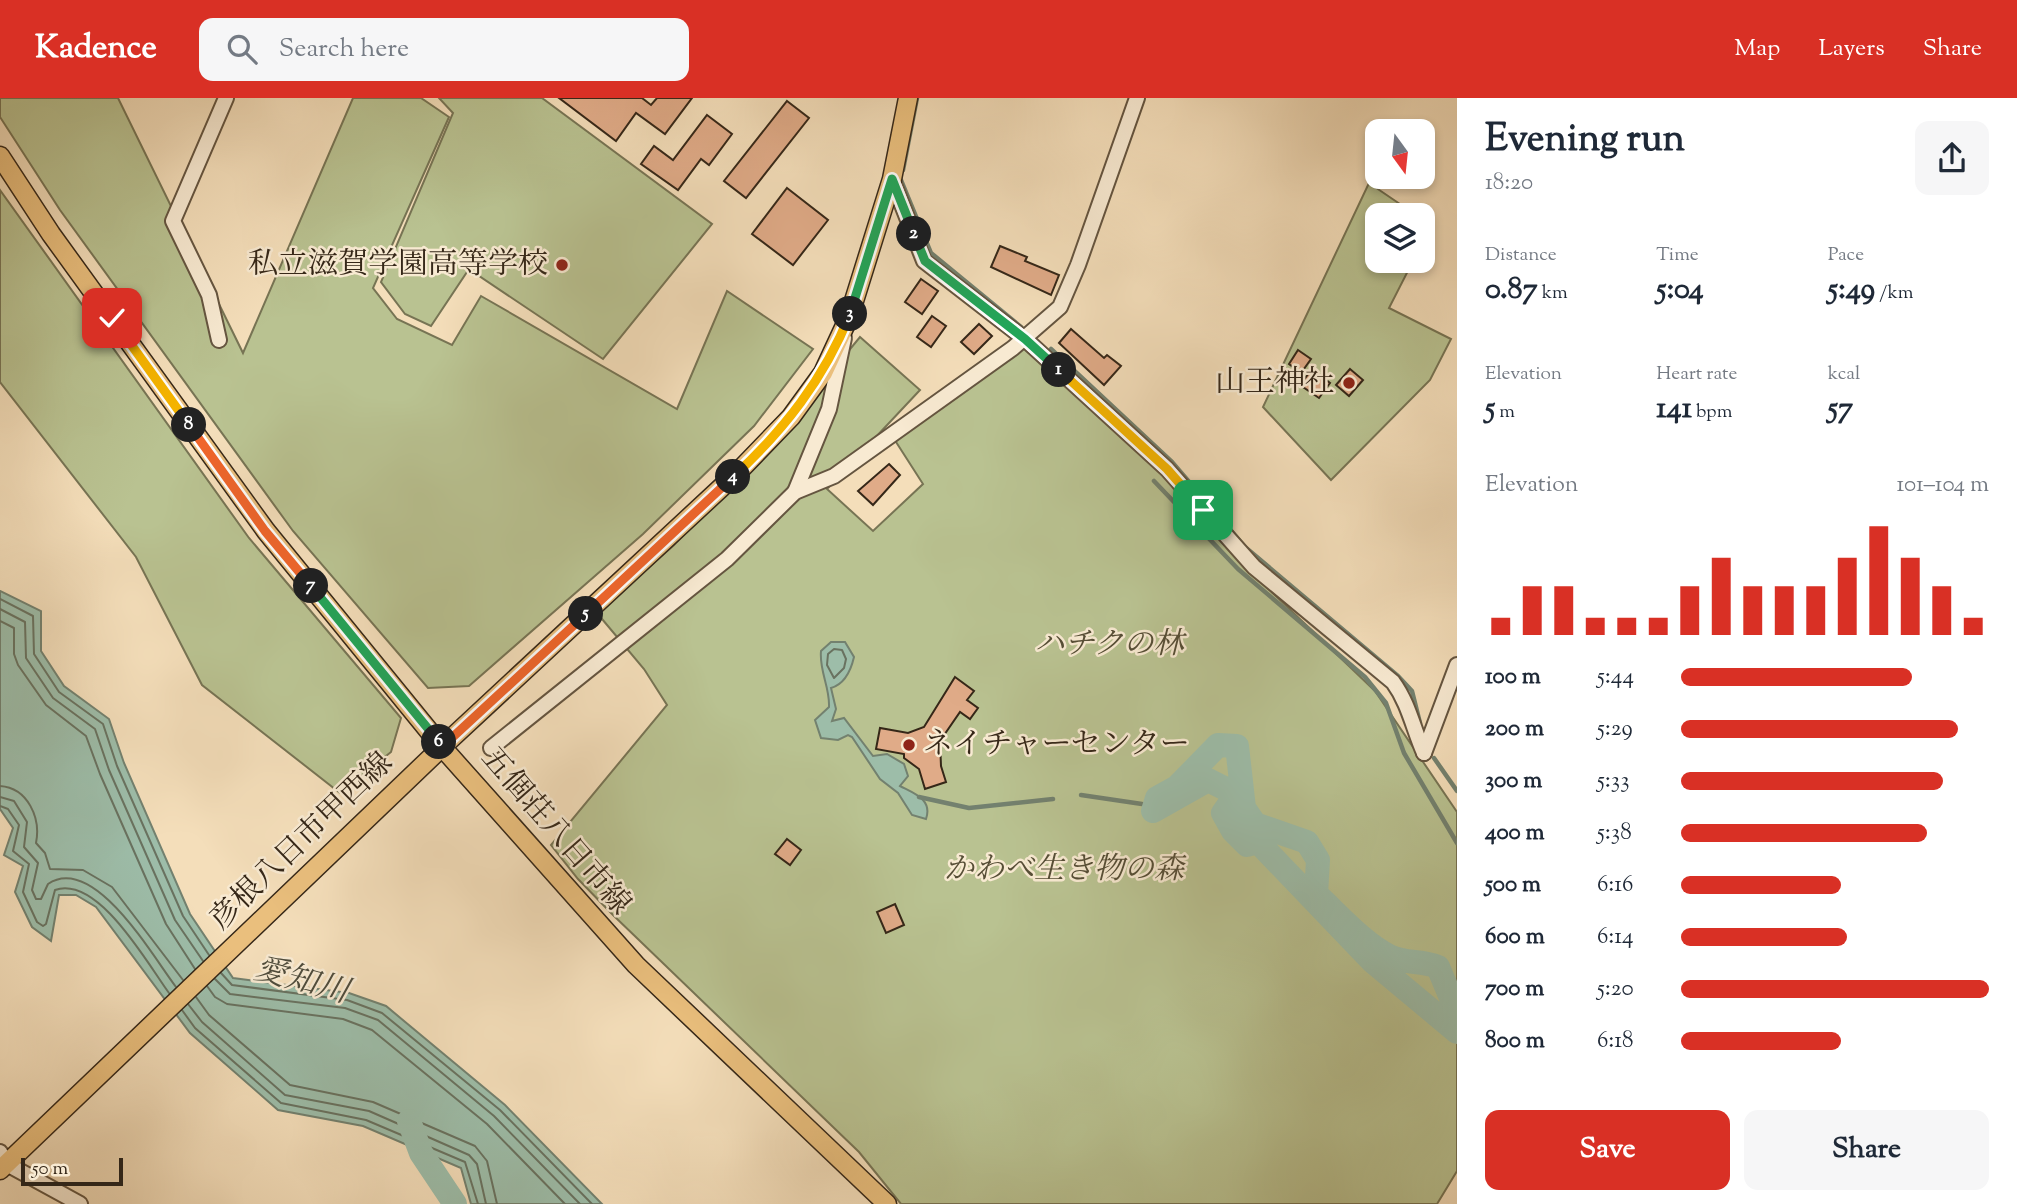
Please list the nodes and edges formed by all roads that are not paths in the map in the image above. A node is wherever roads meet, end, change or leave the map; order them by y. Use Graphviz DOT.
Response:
graph roads {
  1 [pos="226,98"];
  2 [pos="908,98"];
  3 [pos="1137,98"];
  4 [pos="0,156"];
  5 [pos="892,179"];
  6 [pos="849,317"];
  7 [pos="219,340"];
  8 [pos="1019,344"];
  9 [pos="795,492"];
  10 [pos="1457,665"];
  11 [pos="442,747"];
  12 [pos="491,748"];
  13 [pos="2,1162"];
  14 [pos="80,1204"];
  15 [pos="887,1204"];
  1 -- 7 [label="street"];
  2 -- 5 [label="main road, 彦根八日市甲西線"];
  3 -- 8 [label="street"];
  4 -- 11 [label="main road, 五個荘八日市線"];
  5 -- 6 [label="main road, 彦根八日市甲西線"];
  5 -- 8 [label="street"];
  6 -- 9 [label="street"];
  6 -- 11 [label="main road, 彦根八日市甲西線"];
  8 -- 9 [label="street"];
  8 -- 10 [label="street"];
  9 -- 12 [label="street"];
  11 -- 13 [label="main road, 彦根八日市甲西線"];
  11 -- 15 [label="main road, 五個荘八日市線"];
  13 -- 14 [label="street"];
}
